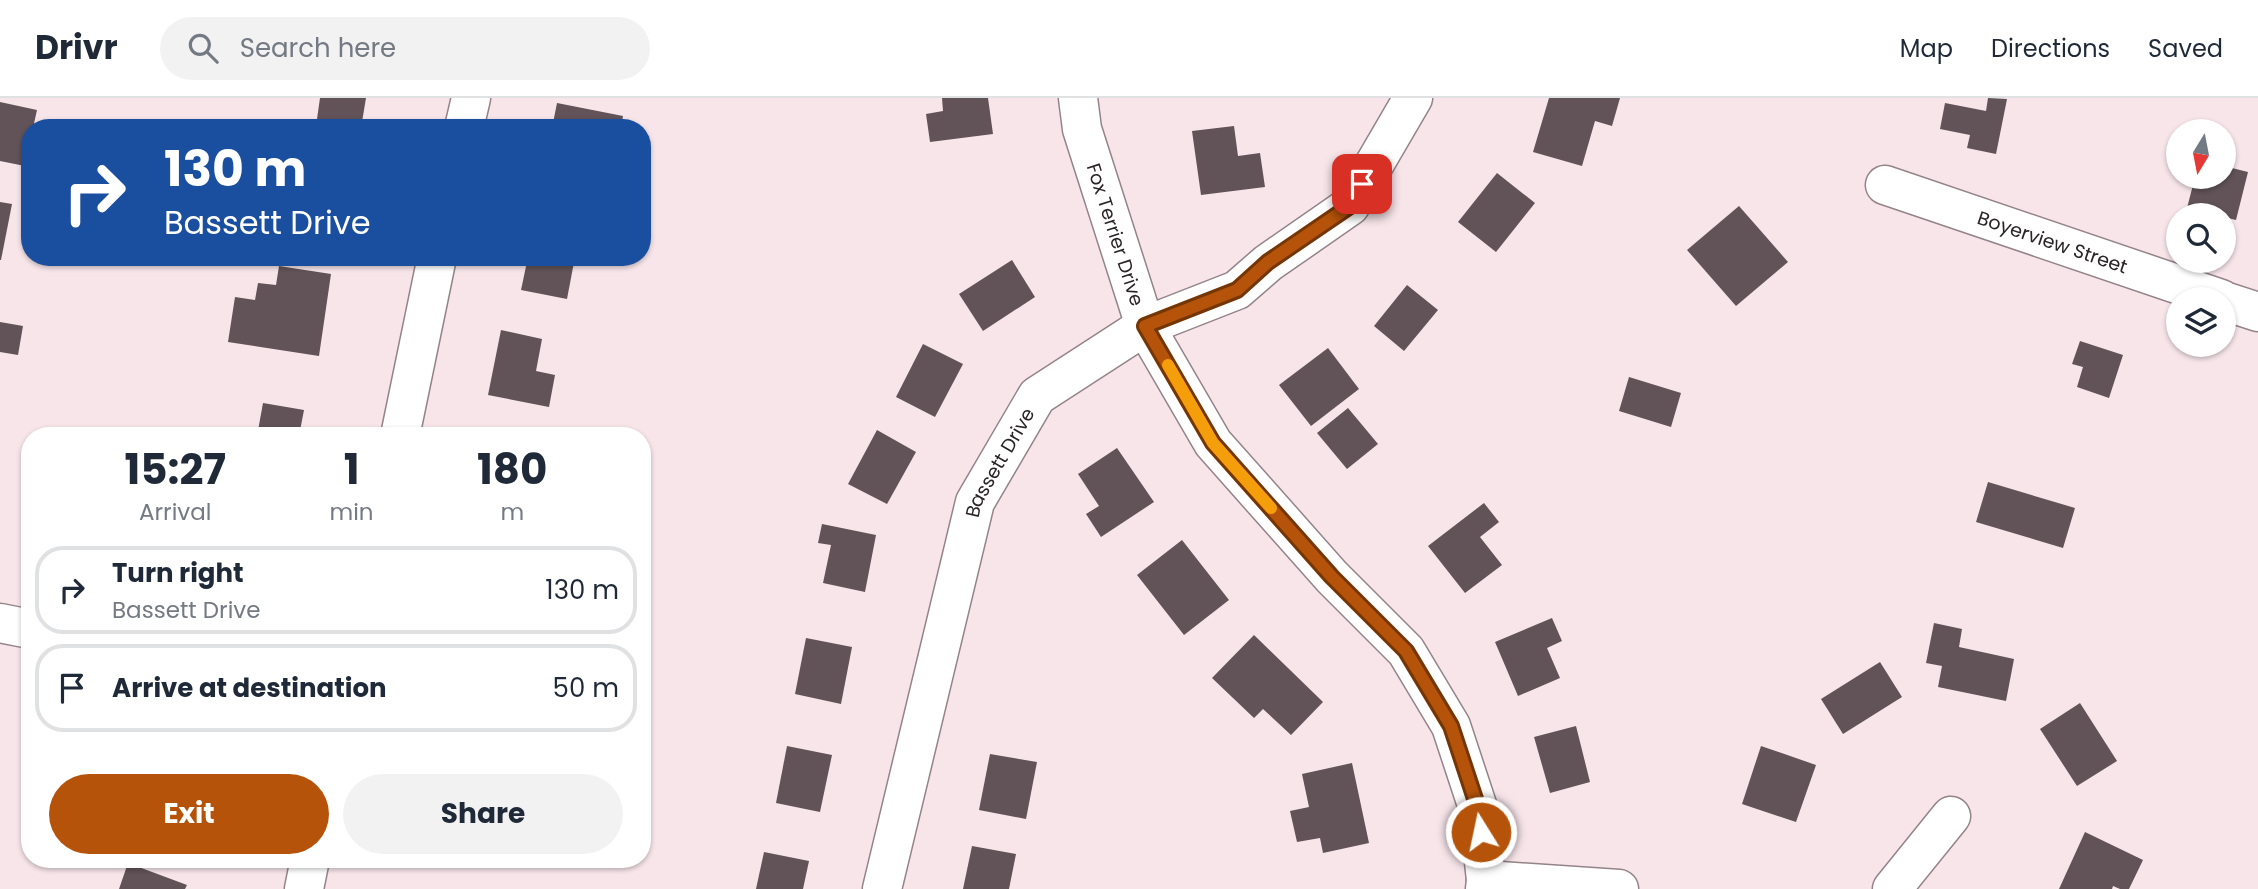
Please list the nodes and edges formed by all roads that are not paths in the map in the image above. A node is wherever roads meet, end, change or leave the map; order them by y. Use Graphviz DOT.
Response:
graph roads {
  1 [pos="471,98"];
  2 [pos="1078,98"];
  3 [pos="1413,98"];
  4 [pos="466,119"];
  5 [pos="1885,185"];
  6 [pos="435,266"];
  7 [pos="2184,287"];
  8 [pos="2236,305"];
  9 [pos="2258,312"];
  10 [pos="1145,326"];
  11 [pos="402,427"];
  12 [pos="0,623"];
  13 [pos="21,627"];
  14 [pos="1951,816"];
  15 [pos="308,868"];
  16 [pos="1486,885"];
  17 [pos="304,889"];
  18 [pos="882,889"];
  19 [pos="1619,889"];
  20 [pos="1892,889"];
  1 -- 4 [label="street"];
  2 -- 10 [label="street, Fox Terrier Drive"];
  3 -- 10 [label="street, Bassett Drive"];
  5 -- 7 [label="street, Boyerview Street"];
  6 -- 11 [label="street"];
  8 -- 9 [label="street, Boyerview Street"];
  10 -- 16 [label="street, Fox Terrier Drive"];
  10 -- 18 [label="street, Bassett Drive"];
  12 -- 13 [label="street"];
  14 -- 20 [label="street"];
  15 -- 17 [label="street"];
  16 -- 19 [label="street"];
}
